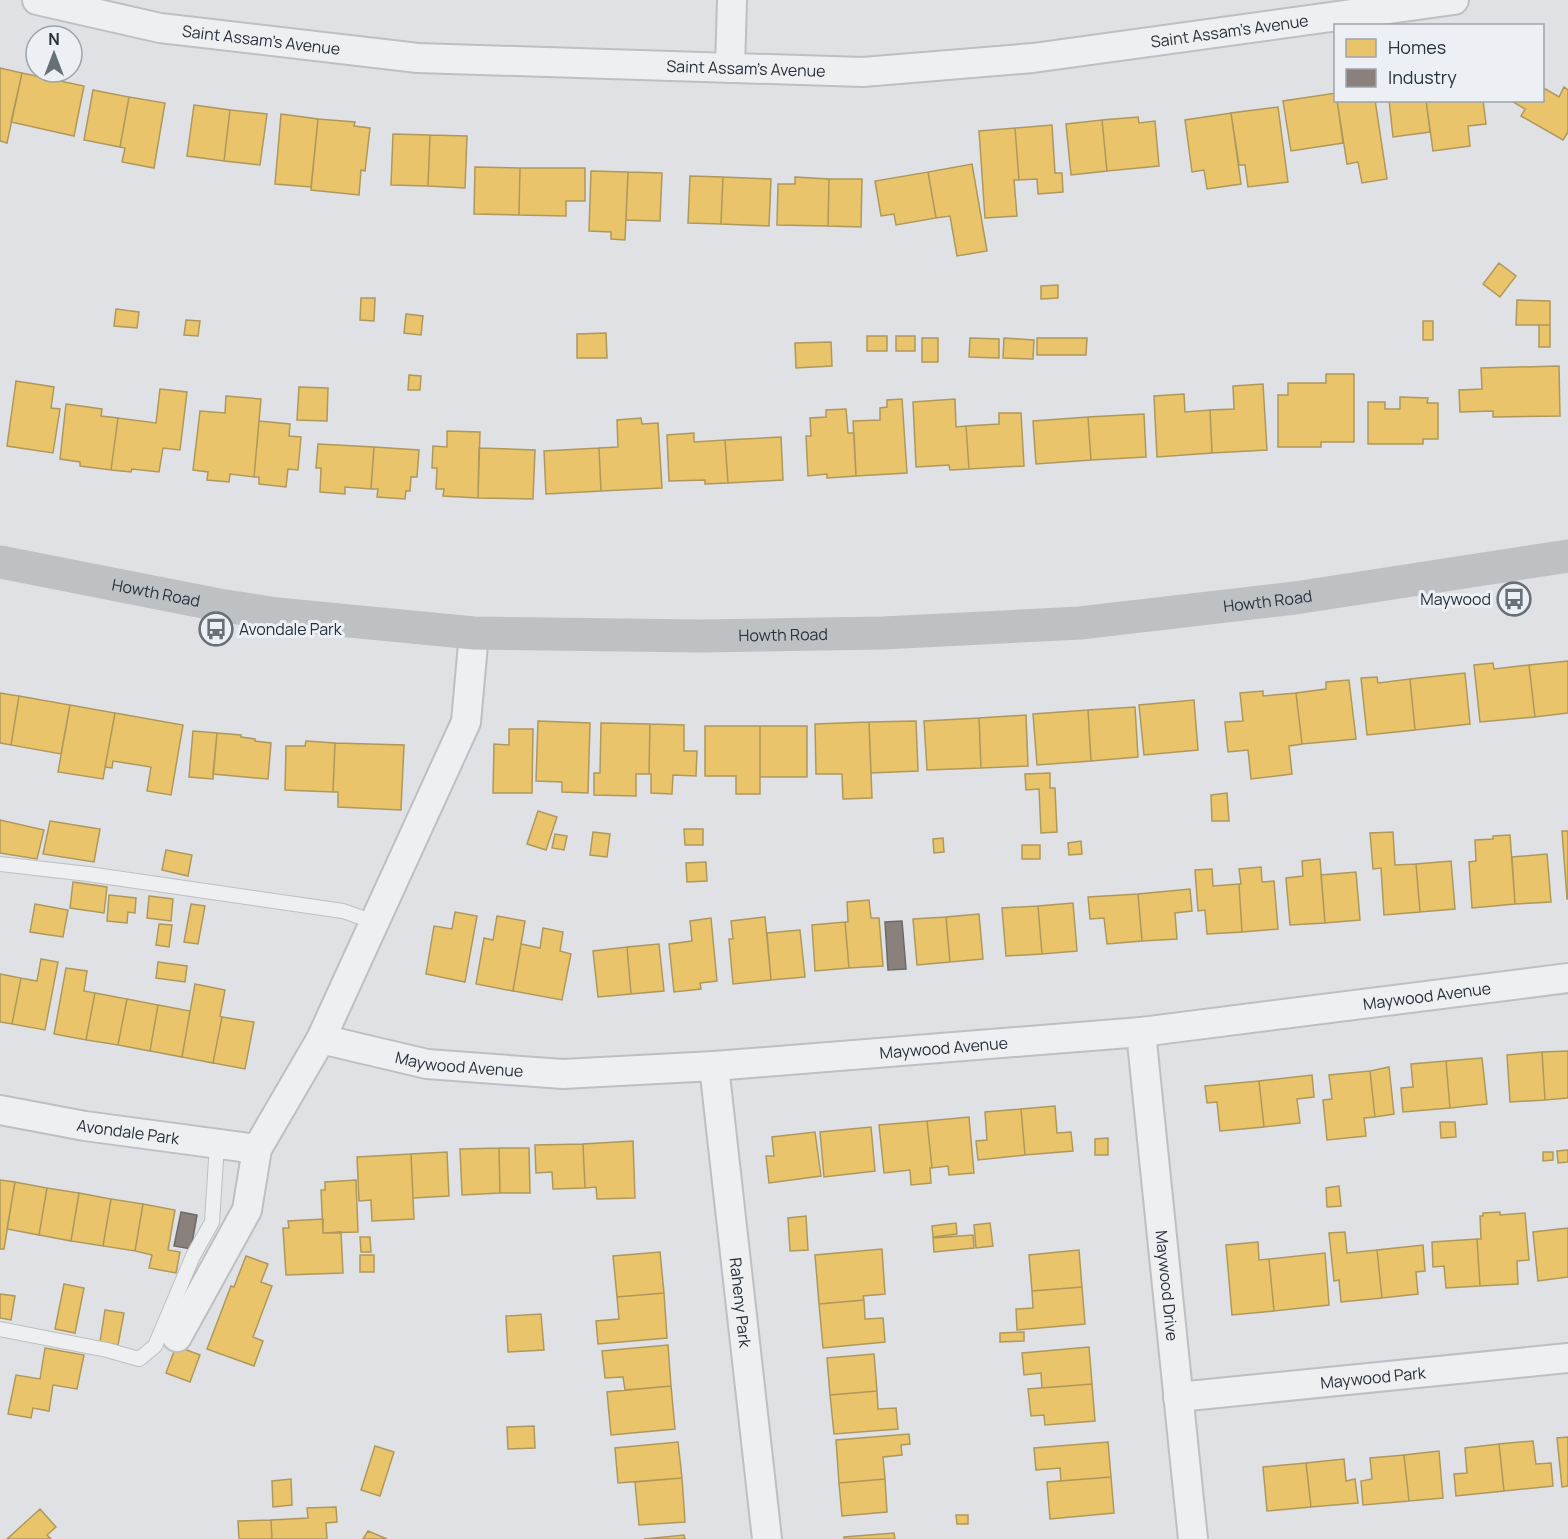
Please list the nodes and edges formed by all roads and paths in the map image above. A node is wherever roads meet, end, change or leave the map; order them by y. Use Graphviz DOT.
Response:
graph roads {
  1 [pos="37,0"];
  2 [pos="732,0"];
  3 [pos="1454,0"];
  4 [pos="730,68"];
  5 [pos="1568,556"];
  6 [pos="0,562"];
  7 [pos="474,633"];
  8 [pos="0,864"];
  9 [pos="374,922"];
  10 [pos="1568,978"];
  11 [pos="1141,1032"];
  12 [pos="321,1039"];
  13 [pos="714,1066"];
  14 [pos="0,1110"];
  15 [pos="217,1144"];
  16 [pos="257,1149"];
  17 [pos="0,1329"];
  18 [pos="177,1337"];
  19 [pos="1568,1358"];
  20 [pos="1178,1397"];
  21 [pos="767,1539"];
  22 [pos="1193,1539"];
  1 -- 4 [label="street, Saint Assam's Avenue"];
  2 -- 4 [label="street"];
  3 -- 4 [label="street, Saint Assam's Avenue"];
  5 -- 7 [label="main road, Howth Road"];
  6 -- 7 [label="main road, Howth Road"];
  7 -- 9 [label="street"];
  8 -- 9 [label="lane"];
  9 -- 12 [label="street"];
  10 -- 11 [label="street, Maywood Avenue"];
  11 -- 13 [label="street, Maywood Avenue"];
  11 -- 20 [label="street, Maywood Drive"];
  12 -- 13 [label="street, Maywood Avenue"];
  12 -- 16 [label="street"];
  13 -- 21 [label="street, Raheny Park"];
  14 -- 15 [label="street, Avondale Park"];
  15 -- 16 [label="street, Avondale Park"];
  15 -- 17 [label="lane"];
  16 -- 18 [label="street"];
  19 -- 20 [label="street, Maywood Park"];
  20 -- 22 [label="street, Maywood Drive"];
}
